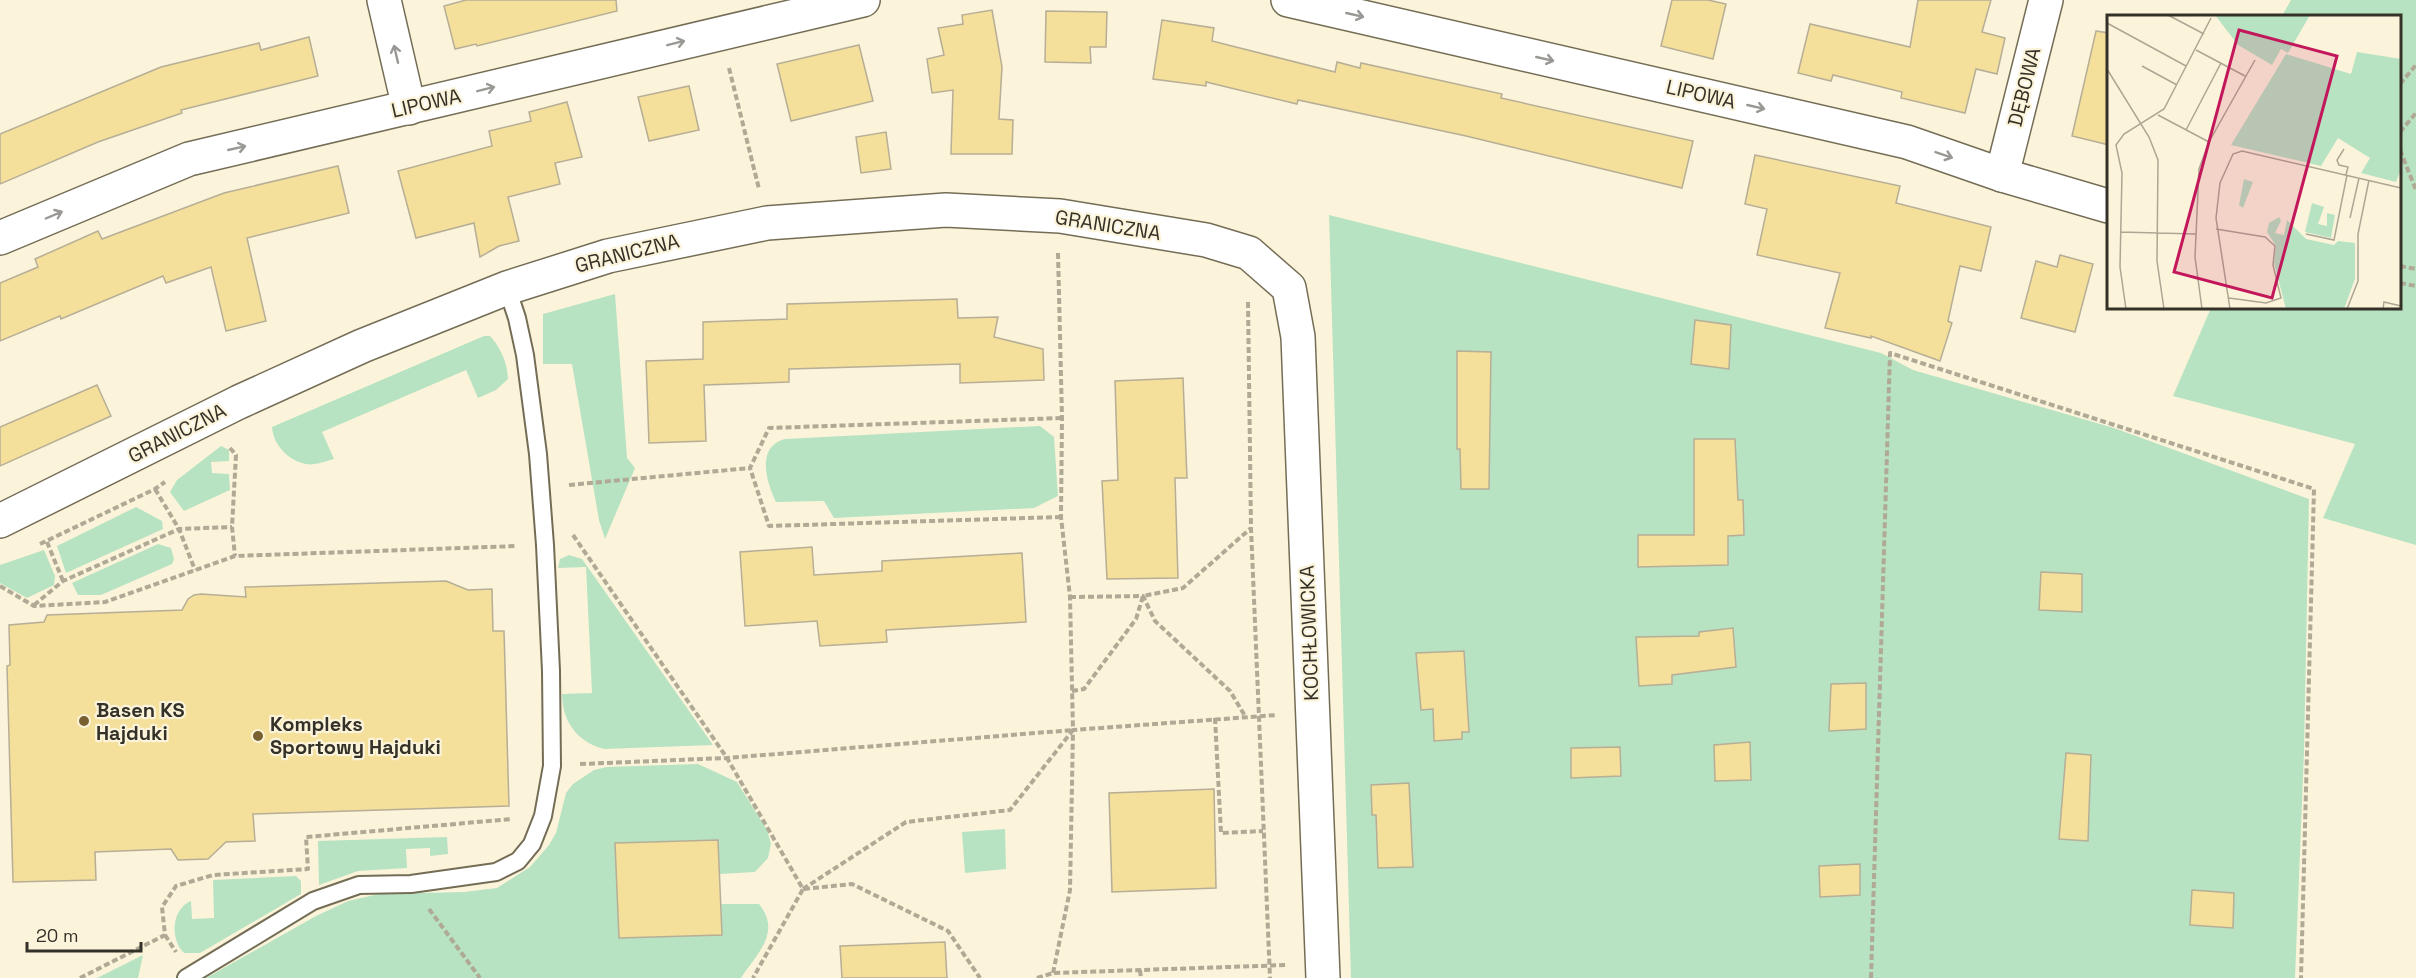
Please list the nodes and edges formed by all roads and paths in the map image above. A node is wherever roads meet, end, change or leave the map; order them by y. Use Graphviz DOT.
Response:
graph roads {
  1 [pos="384,0"];
  2 [pos="863,0"];
  3 [pos="2046,0"];
  4 [pos="1295,1"];
  5 [pos="720,33"];
  6 [pos="2416,65"];
  7 [pos="2401,83"];
  8 [pos="409,108"];
  9 [pos="2416,113"];
  10 [pos="2401,131"];
  11 [pos="2401,152"];
  12 [pos="2002,175"];
  13 [pos="2416,190"];
  14 [pos="2107,205"];
  15 [pos="768,223"];
  16 [pos="0,238"];
  17 [pos="1058,243"];
  18 [pos="2401,266"];
  19 [pos="2416,269"];
  20 [pos="2401,283"];
  21 [pos="2416,286"];
  22 [pos="507,288"];
  23 [pos="1288,288"];
  24 [pos="1248,299"];
  25 [pos="1062,418"];
  26 [pos="226,442"];
  27 [pos="750,468"];
  28 [pos="170,478"];
  29 [pos="540,488"];
  30 [pos="155,489"];
  31 [pos="1061,517"];
  32 [pos="0,521"];
  33 [pos="232,527"];
  34 [pos="1251,528"];
  35 [pos="179,529"];
  36 [pos="47,542"];
  37 [pos="38,545"];
  38 [pos="545,545"];
  39 [pos="235,556"];
  40 [pos="195,570"];
  41 [pos="63,581"];
  42 [pos="0,586"];
  43 [pos="1143,596"];
  44 [pos="1070,597"];
  45 [pos="34,606"];
  46 [pos="1072,691"];
  47 [pos="1312,714"];
  48 [pos="1259,715"];
  49 [pos="1245,716"];
  50 [pos="1215,718"];
  51 [pos="1073,730"];
  52 [pos="727,758"];
  53 [pos="552,766"];
  54 [pos="543,816"];
  55 [pos="1263,831"];
  56 [pos="411,884"];
  57 [pos="803,890"];
  58 [pos="1270,965"];
  59 [pos="1140,970"];
  60 [pos="1323,971"];
  61 [pos="1053,973"];
  62 [pos="80,978"];
  63 [pos="186,978"];
  64 [pos="480,978"];
  65 [pos="753,978"];
  66 [pos="980,978"];
  67 [pos="1037,978"];
  68 [pos="1141,978"];
  69 [pos="1270,978"];
  70 [pos="1871,978"];
  71 [pos="2301,978"];
  8 -- 1 [label="street, one-way"];
  2 -- 5 [label="street, LIPOWA"];
  3 -- 12 [label="street, DĘBOWA"];
  4 -- 12 [label="street, LIPOWA, one-way"];
  8 -- 5 [label="street, LIPOWA, one-way"];
  5 -- 15 [label="path"];
  6 -- 7 [label="path"];
  16 -- 8 [label="street, LIPOWA, one-way"];
  9 -- 10 [label="path"];
  11 -- 13 [label="path"];
  12 -- 14 [label="street, LIPOWA"];
  15 -- 22 [label="street, GRANICZNA"];
  15 -- 23 [label="street, GRANICZNA"];
  17 -- 25 [label="path"];
  18 -- 19 [label="path"];
  20 -- 21 [label="path"];
  22 -- 29 [label="lane"];
  22 -- 32 [label="street, GRANICZNA"];
  23 -- 47 [label="street, KOCHŁOWICKA"];
  24 -- 34 [label="path"];
  25 -- 27 [label="path"];
  25 -- 31 [label="path"];
  26 -- 33 [label="path"];
  27 -- 29 [label="path"];
  27 -- 31 [label="path"];
  28 -- 30 [label="path"];
  29 -- 38 [label="lane"];
  29 -- 52 [label="path"];
  30 -- 35 [label="path"];
  30 -- 36 [label="path"];
  31 -- 44 [label="path"];
  33 -- 35 [label="path"];
  33 -- 39 [label="path"];
  34 -- 43 [label="path"];
  34 -- 48 [label="path"];
  35 -- 40 [label="path"];
  35 -- 41 [label="path"];
  36 -- 37 [label="path"];
  36 -- 41 [label="path"];
  38 -- 39 [label="path"];
  38 -- 53 [label="lane"];
  39 -- 40 [label="path"];
  40 -- 45 [label="path"];
  41 -- 45 [label="path"];
  42 -- 45 [label="path"];
  43 -- 44 [label="path"];
  43 -- 46 [label="path"];
  43 -- 49 [label="path"];
  44 -- 46 [label="path"];
  46 -- 51 [label="path"];
  47 -- 48 [label="path"];
  47 -- 60 [label="street, KOCHŁOWICKA"];
  48 -- 49 [label="path"];
  48 -- 55 [label="path"];
  49 -- 50 [label="path"];
  50 -- 51 [label="path"];
  50 -- 55 [label="path"];
  51 -- 52 [label="path"];
  51 -- 57 [label="path"];
  51 -- 61 [label="path"];
  52 -- 53 [label="path"];
  52 -- 57 [label="path"];
  53 -- 54 [label="lane"];
  54 -- 56 [label="lane"];
  54 -- 62 [label="path"];
  55 -- 58 [label="path"];
  56 -- 63 [label="lane"];
  56 -- 64 [label="path"];
  57 -- 65 [label="path"];
  57 -- 66 [label="path"];
  58 -- 59 [label="path"];
  58 -- 60 [label="path"];
  58 -- 69 [label="path"];
  59 -- 61 [label="path"];
  59 -- 68 [label="path"];
  61 -- 67 [label="path"];
  70 -- 71 [label="path"];
}
